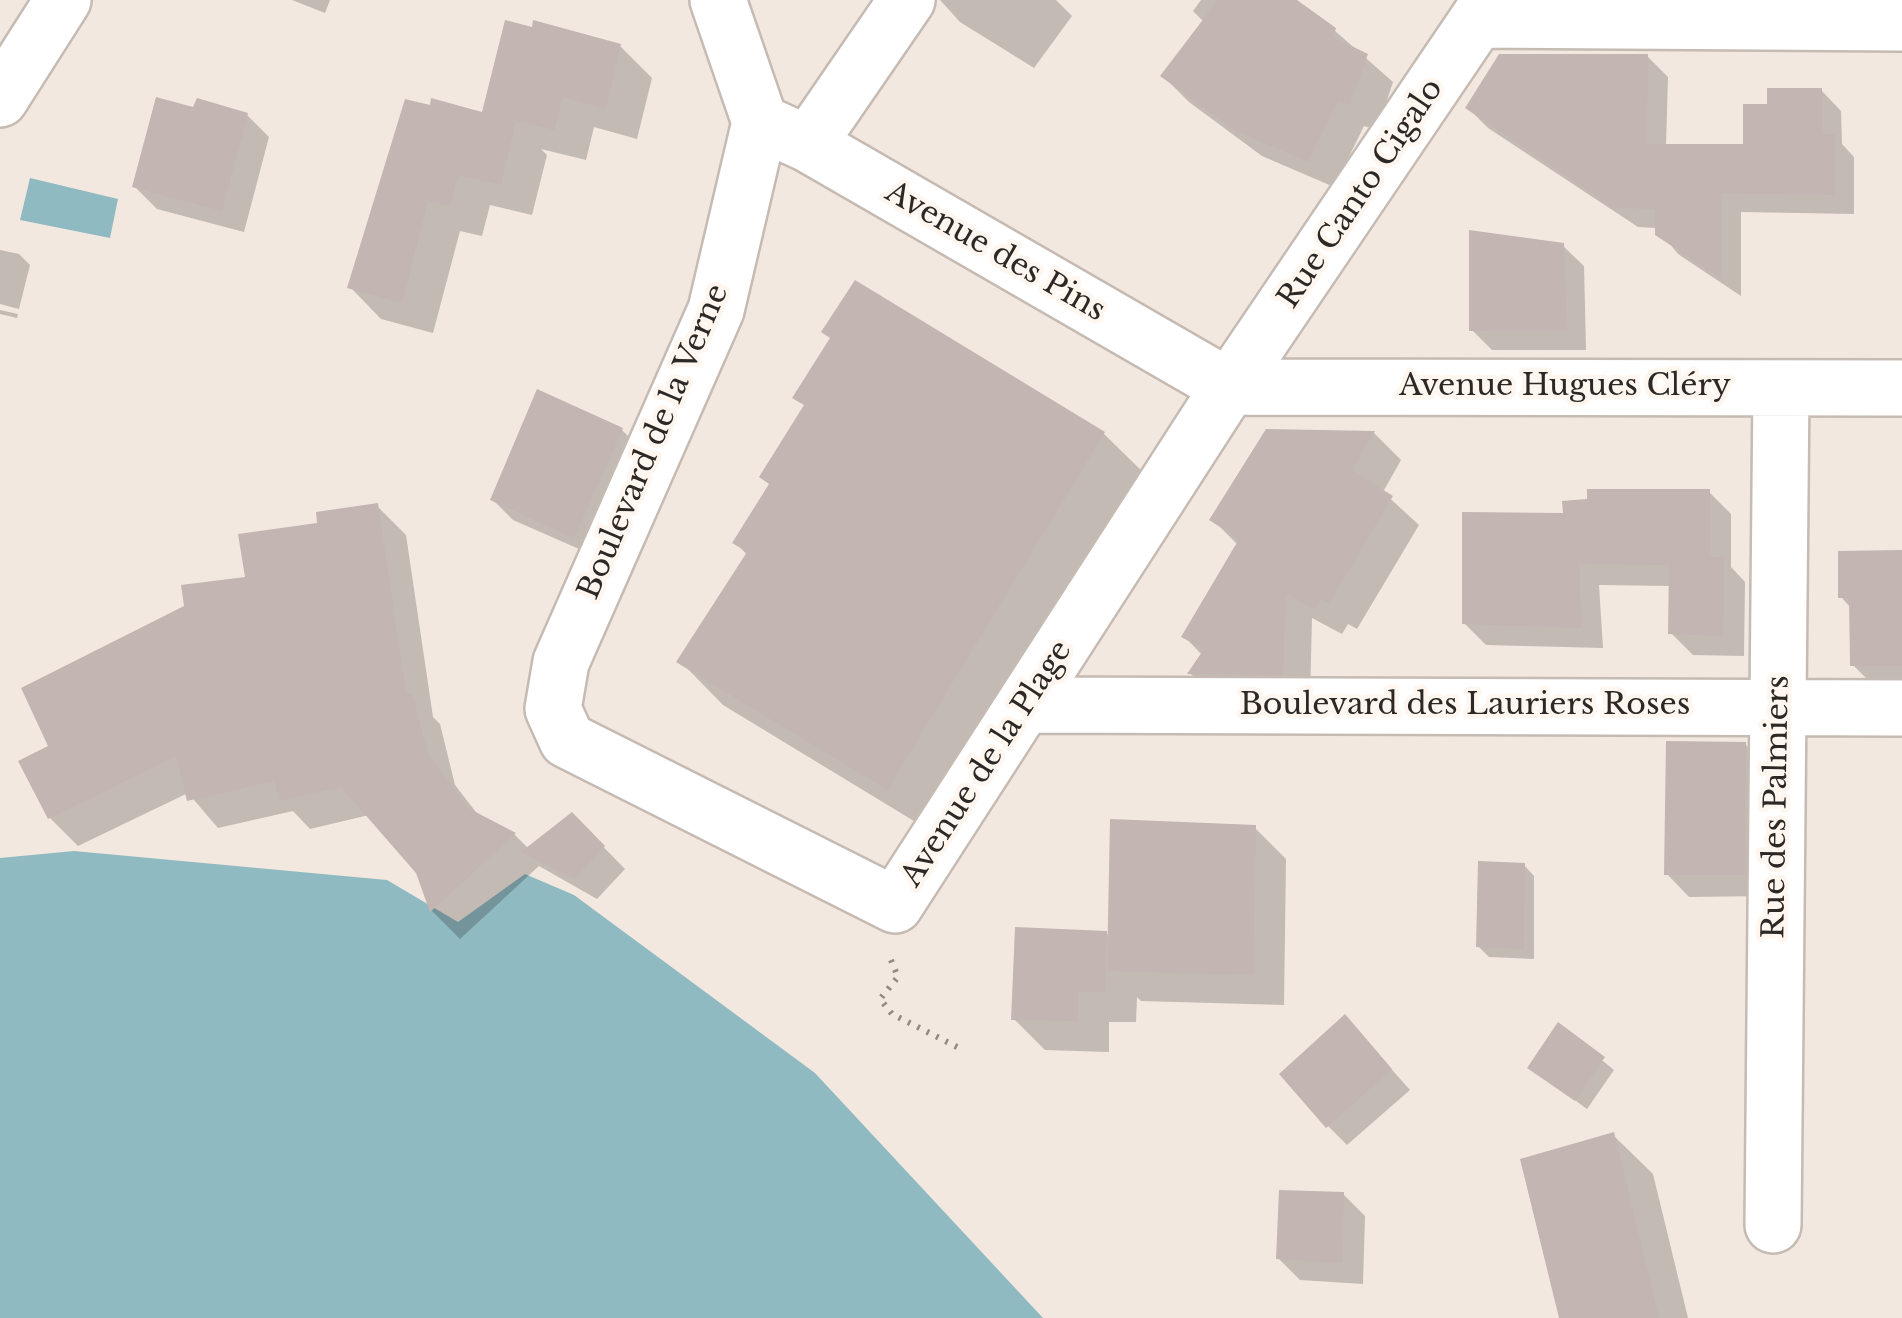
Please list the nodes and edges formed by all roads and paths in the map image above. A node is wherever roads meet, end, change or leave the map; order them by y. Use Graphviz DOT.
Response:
graph roads {
  1 [pos="62,0"];
  2 [pos="718,0"];
  3 [pos="908,0"];
  4 [pos="1473,6"];
  5 [pos="1902,23"];
  6 [pos="0,99"];
  7 [pos="784,133"];
  8 [pos="1229,386"];
  9 [pos="1781,388"];
  10 [pos="1902,388"];
  11 [pos="1028,705"];
  12 [pos="1778,708"];
  13 [pos="1902,708"];
  14 [pos="553,710"];
  15 [pos="898,977"];
  16 [pos="961,1049"];
  17 [pos="1773,1225"];
  1 -- 6 [label="street"];
  2 -- 7 [label="street"];
  3 -- 7 [label="street"];
  4 -- 5 [label="street"];
  4 -- 8 [label="street, Rue Canto Cigalo"];
  7 -- 8 [label="street, Avenue des Pins"];
  7 -- 14 [label="street, Boulevard de la Verne"];
  8 -- 9 [label="street, Avenue Hugues Cléry"];
  8 -- 11 [label="street, Avenue de la Plage"];
  9 -- 10 [label="street, Avenue Hugues Cléry"];
  9 -- 12 [label="street, Rue des Palmiers"];
  11 -- 12 [label="street, Boulevard des Lauriers Roses"];
  11 -- 14 [label="street, Avenue de la Plage"];
  12 -- 13 [label="street, Boulevard des Lauriers Roses"];
  12 -- 17 [label="street, Rue des Palmiers"];
  15 -- 16 [label="path"];
}
